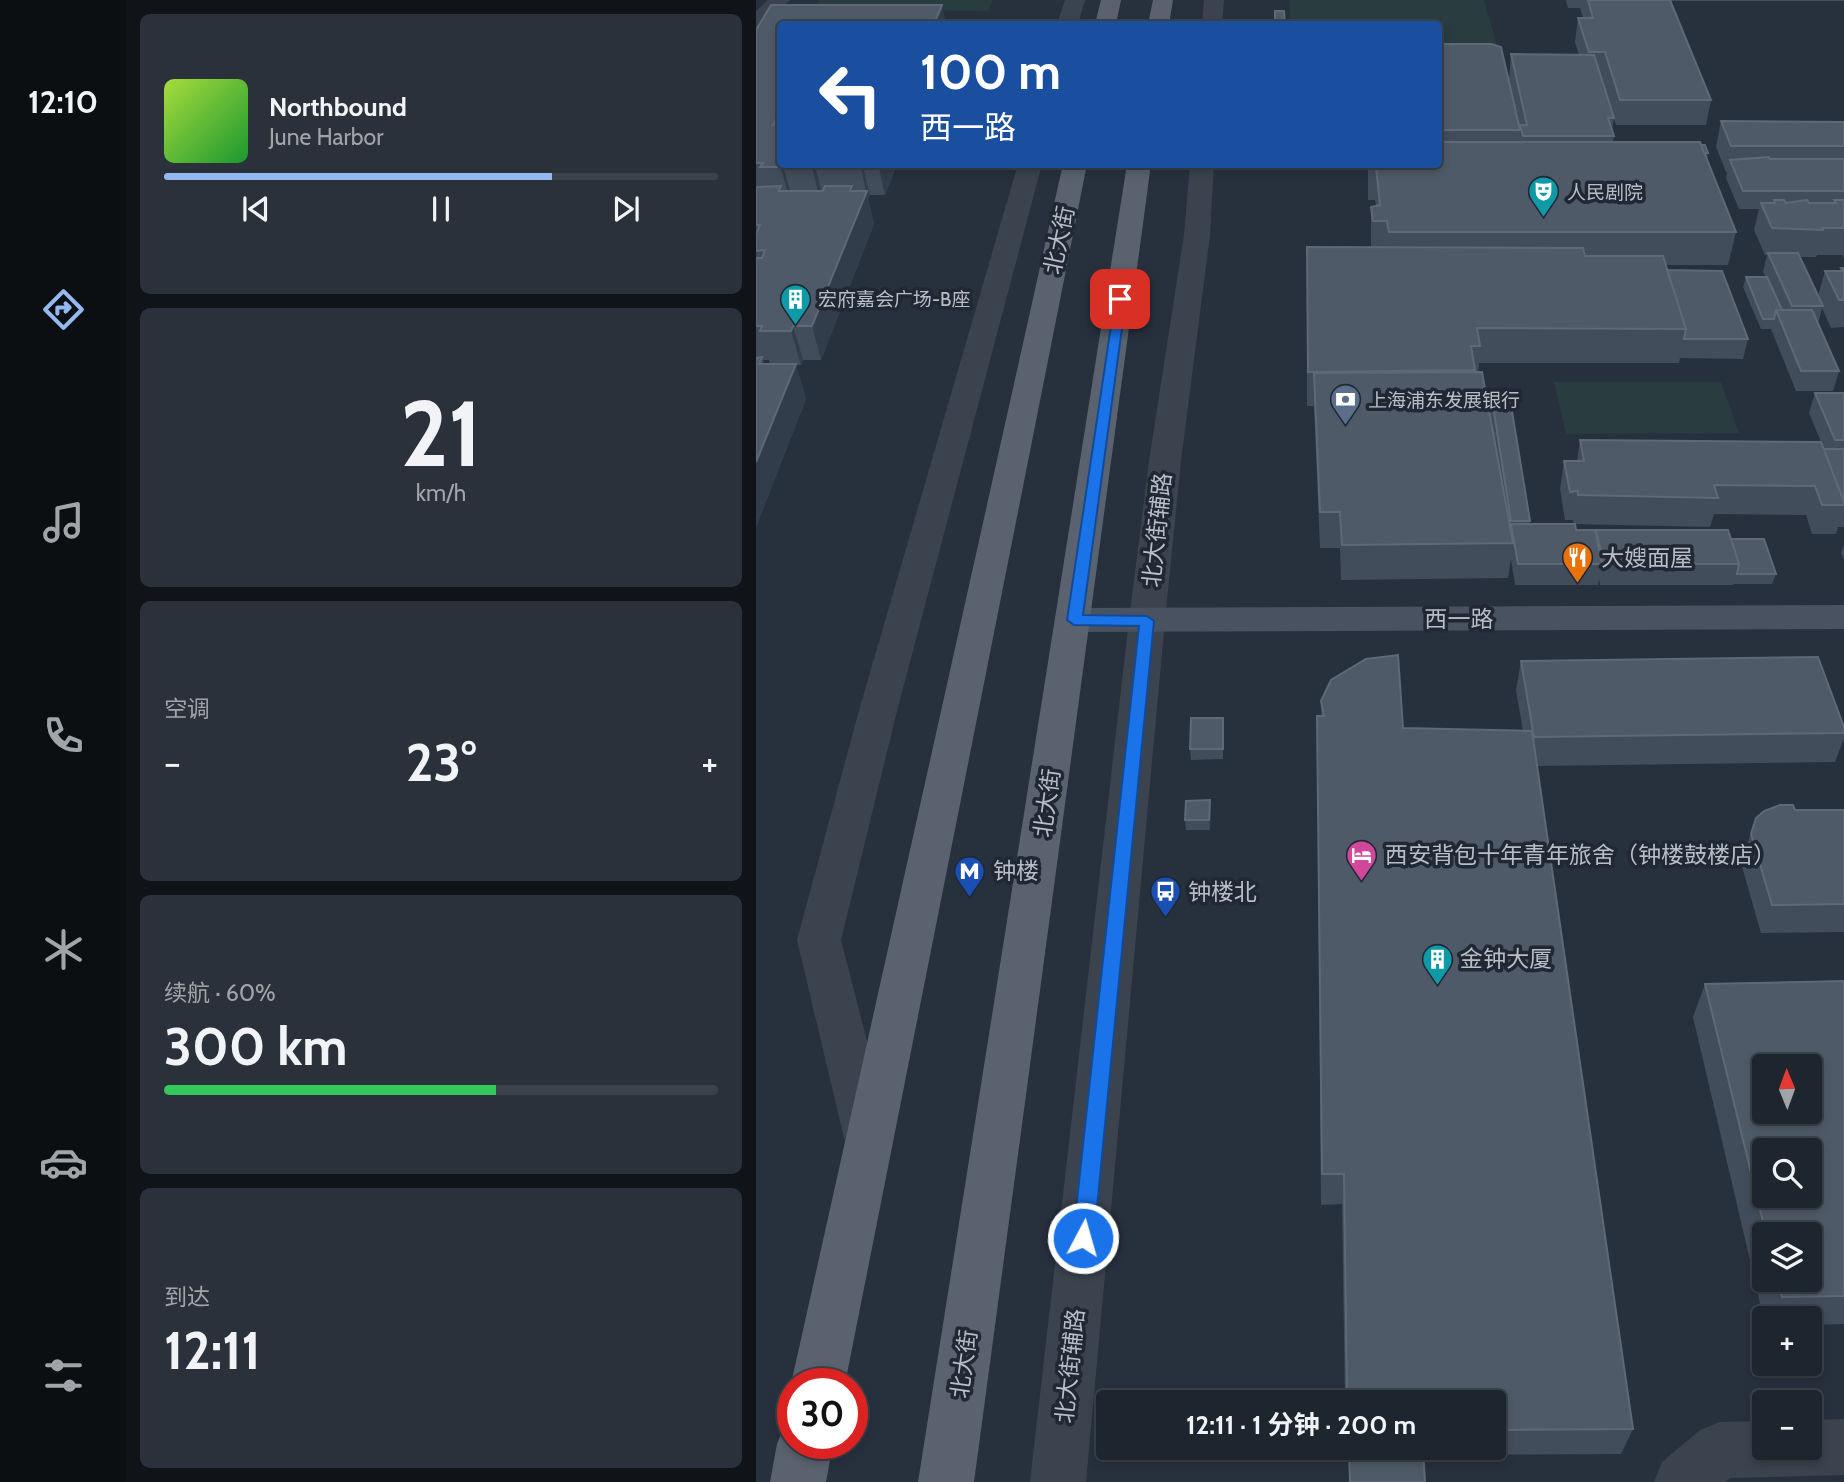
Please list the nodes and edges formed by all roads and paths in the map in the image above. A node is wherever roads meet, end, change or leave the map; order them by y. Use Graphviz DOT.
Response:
graph roads {
  1 [pos="780,0"];
  2 [pos="1075,0"];
  3 [pos="1111,0"];
  4 [pos="1163,0"];
  5 [pos="1214,0"];
  6 [pos="1069,21"];
  7 [pos="1107,21"];
  8 [pos="1160,21"];
  9 [pos="1212,21"];
  10 [pos="756,22"];
  11 [pos="1029,168"];
  12 [pos="1074,168"];
  13 [pos="1138,168"];
  14 [pos="1202,168"];
  15 [pos="1844,617"];
  16 [pos="1074,620"];
  17 [pos="1147,621"];
  18 [pos="868,1138"];
  19 [pos="821,1368"];
  20 [pos="1844,1447"];
  21 [pos="802,1459"];
  22 [pos="797,1482"];
  23 [pos="946,1482"];
  24 [pos="1058,1482"];
  25 [pos="1682,1482"];
  1 -- 10 [label="street"];
  2 -- 6 [label="street"];
  3 -- 7 [label="main road"];
  4 -- 8 [label="main road"];
  5 -- 9 [label="street"];
  11 -- 18 [label="street"];
  12 -- 18 [label="main road, 北大街"];
  13 -- 16 [label="main road, 北大街"];
  14 -- 17 [label="street, 北大街辅路"];
  15 -- 17 [label="street, 西一路"];
  16 -- 17 [label="street, 西一路"];
  16 -- 23 [label="main road, 北大街"];
  17 -- 24 [label="street, 北大街辅路"];
  18 -- 19 [label="main road, 北大街"];
  20 -- 25 [label="street"];
  21 -- 22 [label="main road"];
}
